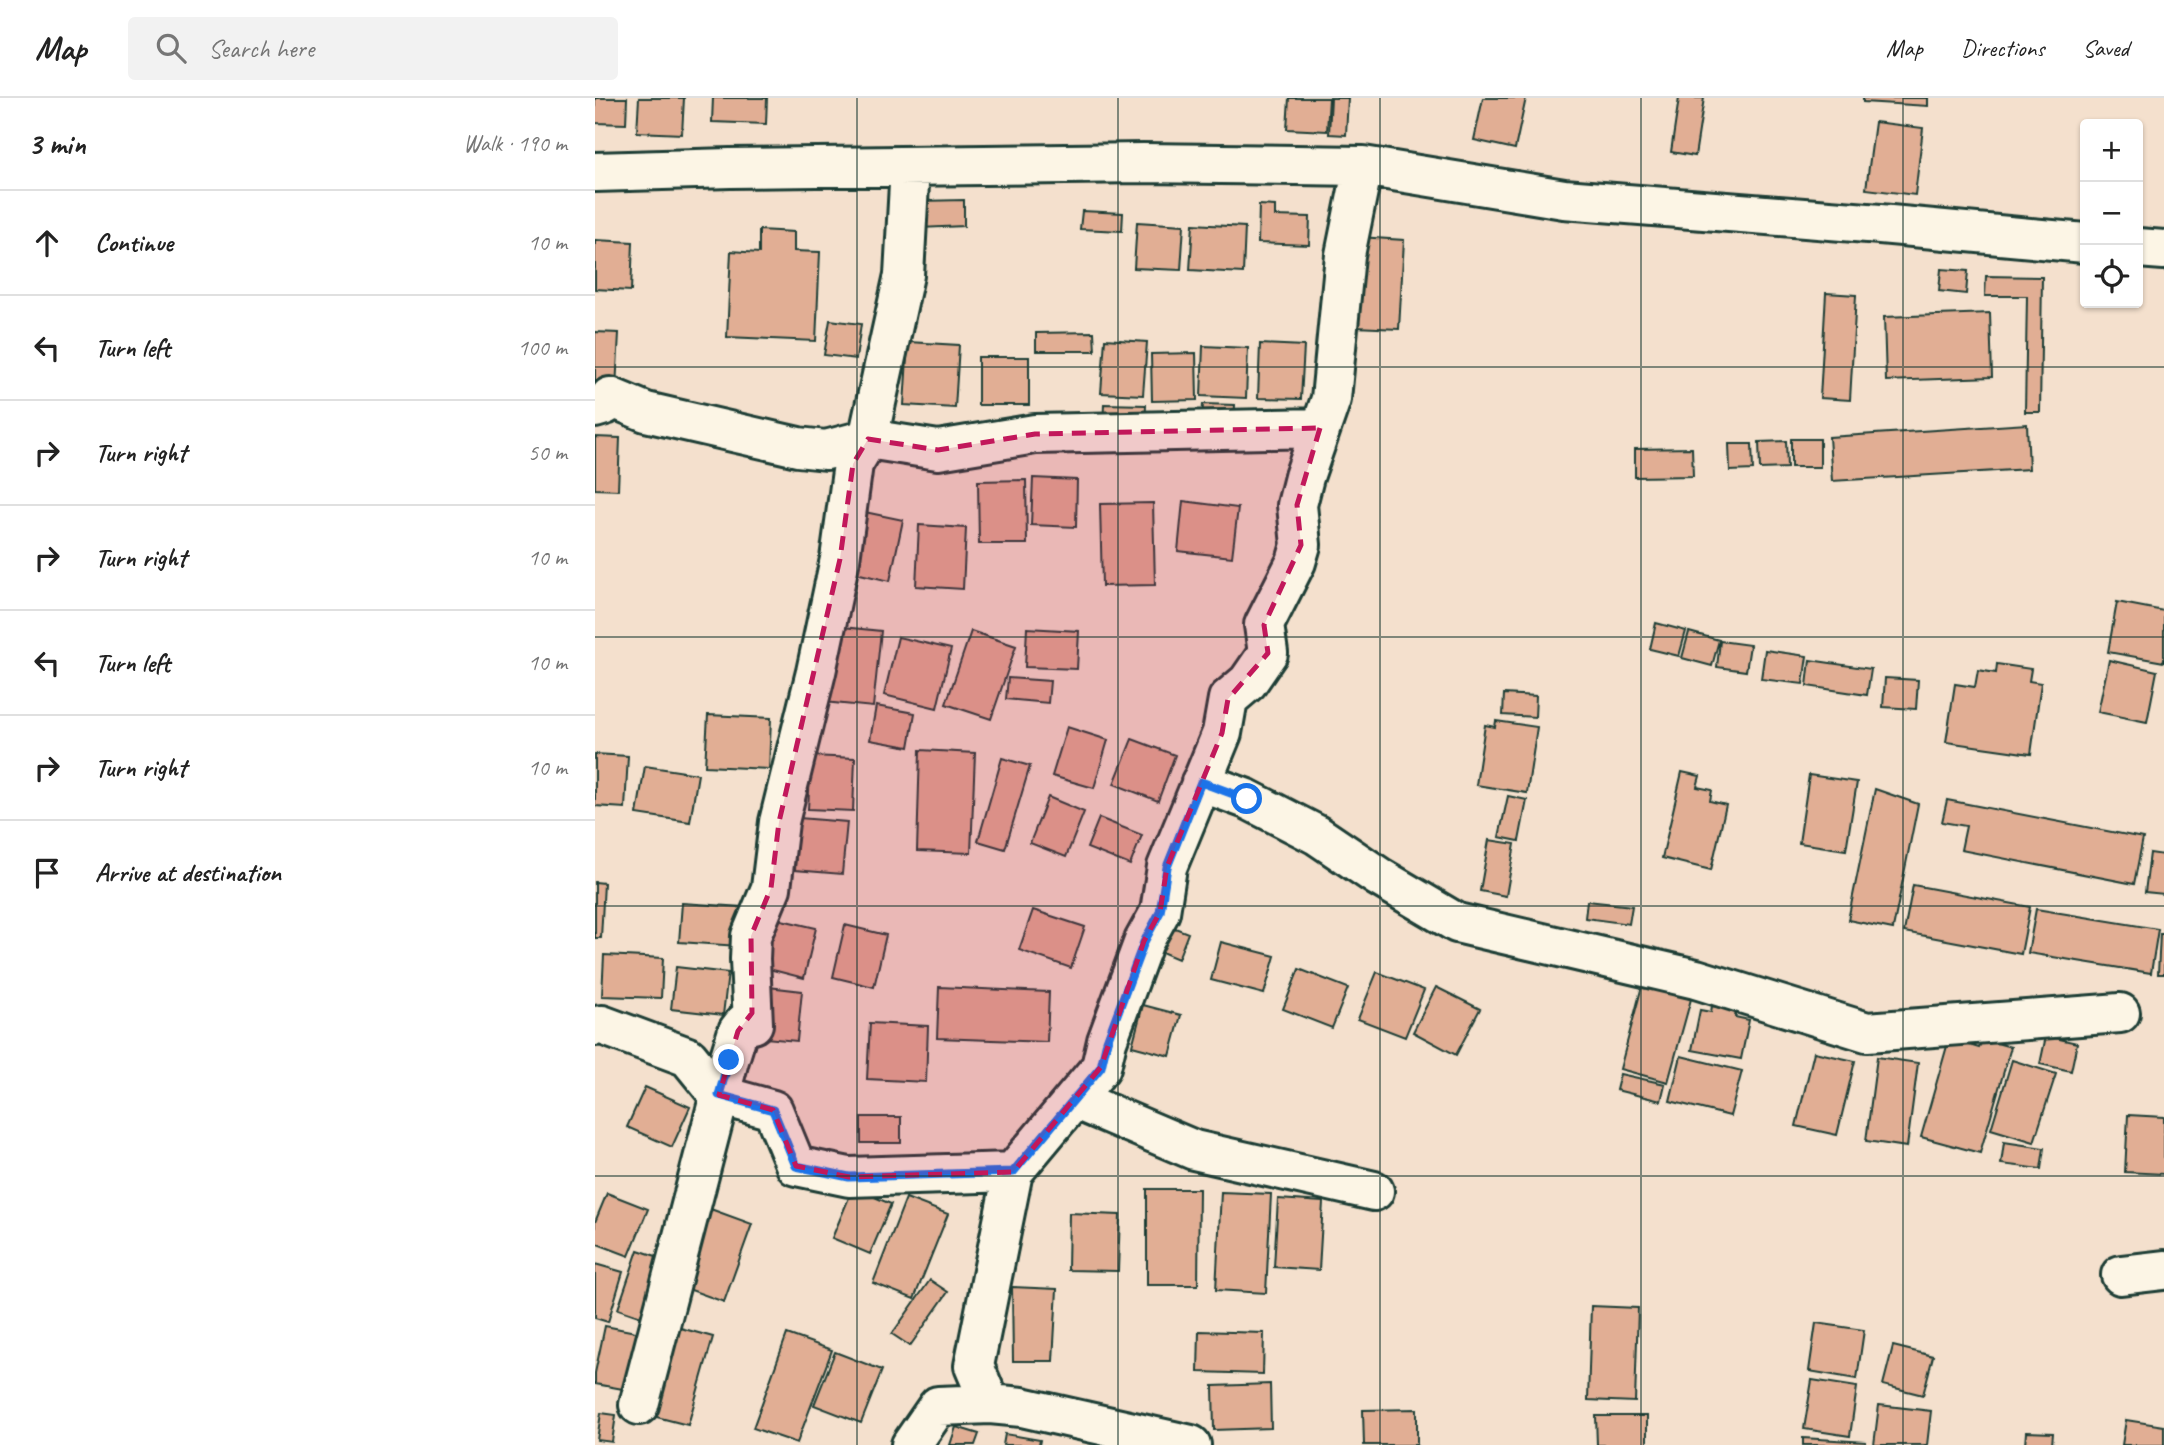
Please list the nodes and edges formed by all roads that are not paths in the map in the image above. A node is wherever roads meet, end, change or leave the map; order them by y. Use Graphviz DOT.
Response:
graph roads {
  1 [pos="910,166"];
  2 [pos="1363,166"];
  3 [pos="595,172"];
  4 [pos="2080,243"];
  5 [pos="2143,248"];
  6 [pos="2164,250"];
  7 [pos="595,408"];
  8 [pos="1320,428"];
  9 [pos="868,439"];
  10 [pos="1201,782"];
  11 [pos="2120,1013"];
  12 [pos="595,1026"];
  13 [pos="719,1095"];
  14 [pos="1074,1099"];
  15 [pos="1013,1172"];
  16 [pos="1374,1191"];
  17 [pos="2164,1270"];
  18 [pos="2121,1275"];
  19 [pos="990,1404"];
  20 [pos="639,1405"];
  21 [pos="911,1445"];
  22 [pos="1191,1445"];
  1 -- 2 [label="street"];
  1 -- 3 [label="street"];
  1 -- 9 [label="street"];
  2 -- 4 [label="street"];
  2 -- 8 [label="street"];
  5 -- 6 [label="street"];
  7 -- 9 [label="street"];
  8 -- 9 [label="street"];
  8 -- 10 [label="street"];
  9 -- 13 [label="street"];
  10 -- 11 [label="street"];
  10 -- 14 [label="street"];
  12 -- 13 [label="street"];
  13 -- 15 [label="street"];
  13 -- 20 [label="street"];
  14 -- 15 [label="street"];
  14 -- 16 [label="street"];
  15 -- 19 [label="street"];
  17 -- 18 [label="street"];
  19 -- 21 [label="street"];
  19 -- 22 [label="street"];
}
